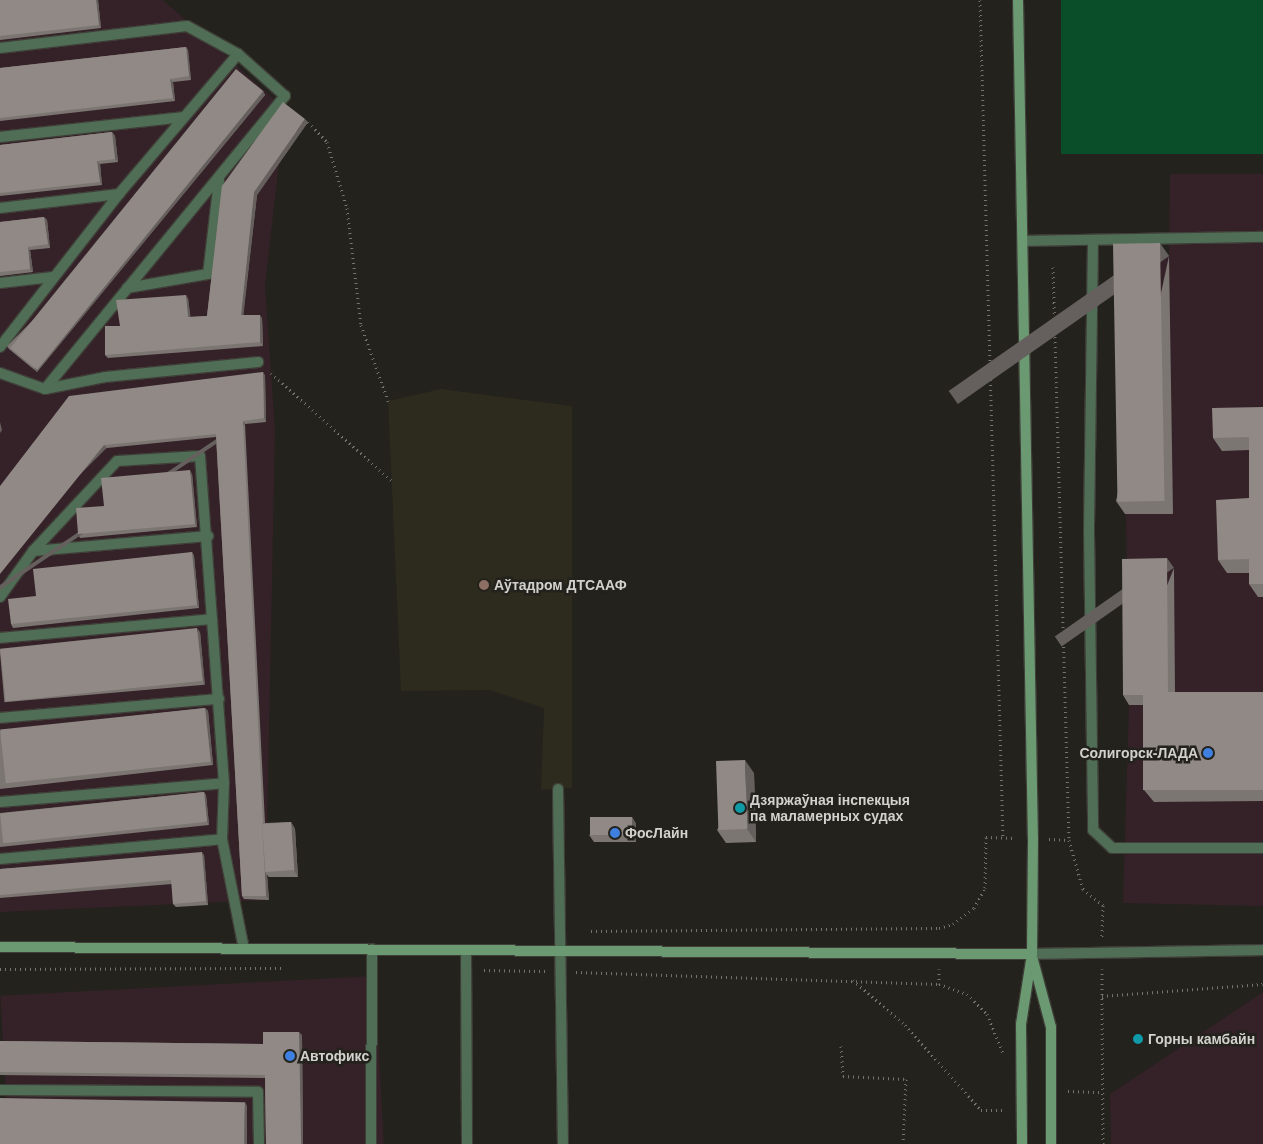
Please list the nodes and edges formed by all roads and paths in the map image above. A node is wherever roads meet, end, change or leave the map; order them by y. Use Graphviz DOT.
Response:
graph roads {
  1 [pos="980,0"];
  2 [pos="1018,0"];
  3 [pos="0,48"];
  4 [pos="238,54"];
  5 [pos="184,117"];
  6 [pos="299,123"];
  7 [pos="0,137"];
  8 [pos="219,180"];
  9 [pos="119,194"];
  10 [pos="0,208"];
  11 [pos="1263,237"];
  12 [pos="1093,240"];
  13 [pos="1023,241"];
  14 [pos="1053,267"];
  15 [pos="54,278"];
  16 [pos="0,284"];
  17 [pos="127,288"];
  18 [pos="0,347"];
  19 [pos="258,362"];
  20 [pos="0,373"];
  21 [pos="44,389"];
  22 [pos="388,401"];
  23 [pos="392,481"];
  24 [pos="208,536"];
  25 [pos="33,551"];
  26 [pos="0,597"];
  27 [pos="212,618"];
  28 [pos="0,638"];
  29 [pos="219,699"];
  30 [pos="0,718"];
  31 [pos="224,783"];
  32 [pos="558,789"];
  33 [pos="0,802"];
  34 [pos="222,839"];
  35 [pos="1263,848"];
  36 [pos="0,859"];
  37 [pos="1103,905"];
  38 [pos="558,932"];
  39 [pos="0,947"];
  40 [pos="244,949"];
  41 [pos="372,949"];
  42 [pos="466,950"];
  43 [pos="1263,950"];
  44 [pos="558,951"];
  45 [pos="1032,954"];
  46 [pos="292,968"];
  47 [pos="0,969"];
  48 [pos="466,970"];
  49 [pos="558,972"];
  50 [pos="854,980"];
  51 [pos="1263,984"];
  52 [pos="841,1046"];
  53 [pos="1003,1063"];
  54 [pos="0,1090"];
  55 [pos="1003,1103"];
  56 [pos="1003,1110"];
  57 [pos="1003,1119"];
  58 [pos="259,1144"];
  59 [pos="371,1144"];
  60 [pos="467,1144"];
  61 [pos="563,1144"];
  62 [pos="902,1144"];
  63 [pos="1022,1144"];
  64 [pos="1051,1144"];
  65 [pos="1103,1144"];
  1 -- 38 [label="path"];
  2 -- 13 [label="main road"];
  3 -- 4 [label="street"];
  4 -- 5 [label="street"];
  4 -- 8 [label="street"];
  5 -- 7 [label="street"];
  5 -- 9 [label="street"];
  6 -- 22 [label="path"];
  8 -- 17 [label="street"];
  8 -- 17 [label="street"];
  9 -- 10 [label="street"];
  9 -- 15 [label="street"];
  11 -- 12 [label="street"];
  12 -- 13 [label="street"];
  12 -- 35 [label="street"];
  13 -- 45 [label="main road"];
  14 -- 37 [label="path"];
  15 -- 16 [label="street"];
  15 -- 18 [label="street"];
  17 -- 21 [label="street"];
  19 -- 21 [label="street"];
  19 -- 23 [label="path"];
  20 -- 21 [label="street"];
  24 -- 25 [label="street"];
  24 -- 25 [label="street"];
  24 -- 27 [label="street"];
  25 -- 26 [label="street"];
  27 -- 28 [label="street"];
  27 -- 29 [label="street"];
  29 -- 30 [label="street"];
  29 -- 31 [label="street"];
  31 -- 33 [label="street"];
  31 -- 34 [label="street"];
  32 -- 38 [label="street"];
  34 -- 36 [label="street"];
  34 -- 40 [label="street"];
  38 -- 44 [label="street"];
  39 -- 40 [label="main road"];
  40 -- 41 [label="main road"];
  41 -- 42 [label="main road"];
  41 -- 59 [label="street"];
  42 -- 44 [label="main road"];
  42 -- 48 [label="street"];
  43 -- 45 [label="street"];
  44 -- 45 [label="main road"];
  44 -- 49 [label="street"];
  45 -- 63 [label="main road"];
  45 -- 64 [label="main road"];
  46 -- 47 [label="path"];
  48 -- 49 [label="path"];
  48 -- 60 [label="street"];
  49 -- 50 [label="path"];
  49 -- 61 [label="street"];
  50 -- 53 [label="path"];
  50 -- 56 [label="path"];
  51 -- 65 [label="path"];
  52 -- 62 [label="path"];
  54 -- 58 [label="street"];
  55 -- 56 [label="path"];
  56 -- 57 [label="path"];
}
